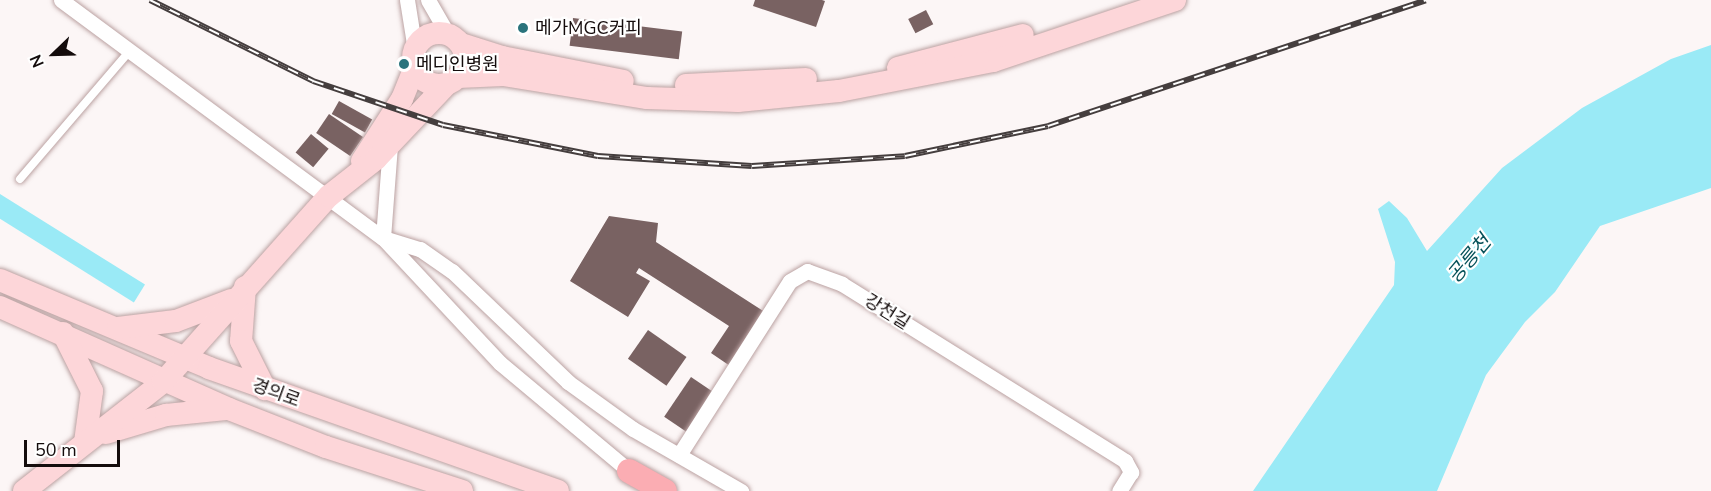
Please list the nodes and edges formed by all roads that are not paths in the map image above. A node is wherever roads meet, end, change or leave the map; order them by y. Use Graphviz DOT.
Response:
graph roads {
  1 [pos="61,0"];
  2 [pos="407,0"];
  3 [pos="428,0"];
  4 [pos="1130,0"];
  5 [pos="1175,0"];
  6 [pos="454,39"];
  7 [pos="129,52"];
  8 [pos="415,58"];
  9 [pos="453,80"];
  10 [pos="390,145"];
  11 [pos="355,172"];
  12 [pos="20,179"];
  13 [pos="329,196"];
  14 [pos="383,238"];
  15 [pos="0,280"];
  16 [pos="240,292"];
  17 [pos="0,308"];
  18 [pos="117,328"];
  19 [pos="63,333"];
  20 [pos="184,357"];
  21 [pos="163,382"];
  22 [pos="265,389"];
  23 [pos="229,409"];
  24 [pos="89,439"];
  25 [pos="680,455"];
  26 [pos="632,481"];
  27 [pos="24,491"];
  28 [pos="462,491"];
  29 [pos="558,491"];
  30 [pos="665,491"];
  31 [pos="741,491"];
  32 [pos="1119,491"];
  1 -- 7 [label="street"];
  2 -- 8 [label="street"];
  3 -- 6 [label="street"];
  4 -- 6 [label="street"];
  5 -- 9 [label="street"];
  6 -- 8 [label="street"];
  6 -- 9 [label="street"];
  7 -- 12 [label="lane"];
  7 -- 13 [label="street"];
  8 -- 9 [label="street"];
  8 -- 11 [label="street"];
  9 -- 10 [label="street"];
  10 -- 11 [label="street"];
  10 -- 14 [label="street"];
  11 -- 13 [label="street"];
  13 -- 14 [label="street"];
  13 -- 16 [label="street"];
  14 -- 25 [label="street"];
  14 -- 26 [label="street"];
  15 -- 18 [label="street, 경의로"];
  16 -- 18 [label="street"];
  16 -- 20 [label="street"];
  16 -- 22 [label="street"];
  17 -- 19 [label="street, 경의로"];
  18 -- 20 [label="street, 경의로"];
  19 -- 21 [label="street, 경의로"];
  19 -- 24 [label="street"];
  20 -- 21 [label="street"];
  20 -- 22 [label="street, 경의로"];
  21 -- 23 [label="street, 경의로"];
  21 -- 24 [label="street"];
  22 -- 29 [label="street, 경의로"];
  23 -- 24 [label="street"];
  23 -- 28 [label="street, 경의로"];
  24 -- 27 [label="street"];
  25 -- 31 [label="street"];
  25 -- 32 [label="street, 강천길"];
  26 -- 30 [label="main road"];
}
